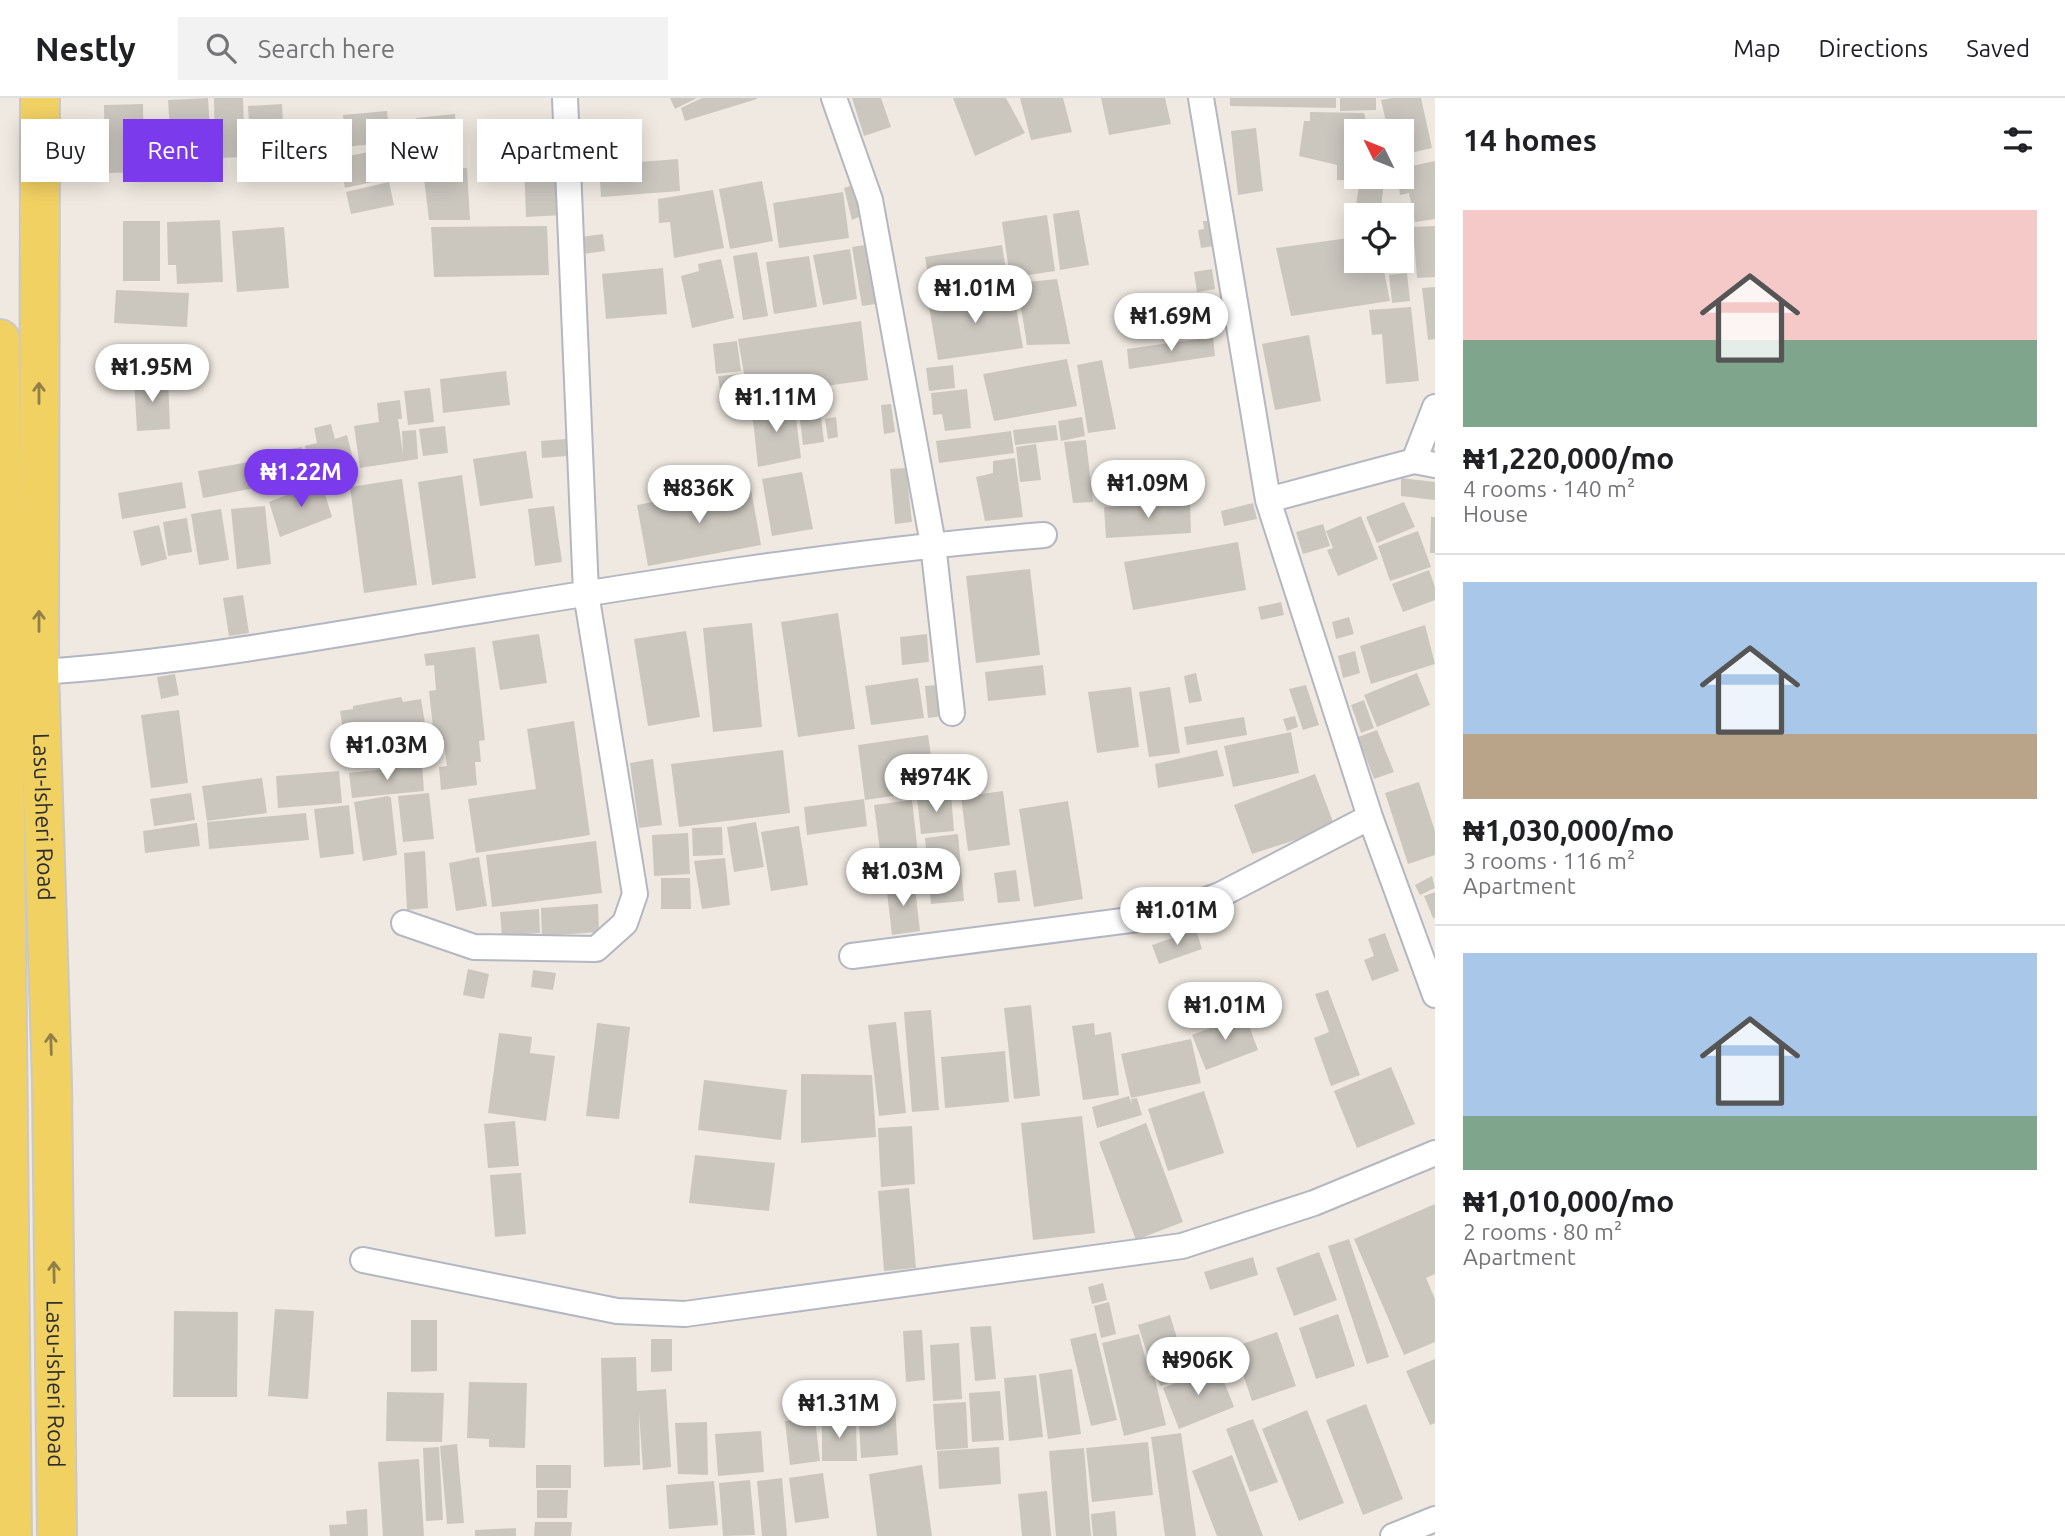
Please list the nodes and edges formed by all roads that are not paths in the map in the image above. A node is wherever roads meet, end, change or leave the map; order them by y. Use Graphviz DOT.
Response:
graph roads {
  1 [pos="40,98"];
  2 [pos="565,98"];
  3 [pos="834,98"];
  4 [pos="1201,98"];
  5 [pos="0,339"];
  6 [pos="1435,407"];
  7 [pos="1424,463"];
  8 [pos="1268,500"];
  9 [pos="1044,535"];
  10 [pos="933,544"];
  11 [pos="586,593"];
  12 [pos="39,672"];
  13 [pos="951,713"];
  14 [pos="1370,817"];
  15 [pos="404,923"];
  16 [pos="852,956"];
  17 [pos="1435,995"];
  18 [pos="1435,1153"];
  19 [pos="363,1259"];
  20 [pos="1435,1519"];
  21 [pos="12,1536"];
  22 [pos="57,1536"];
  23 [pos="1392,1536"];
  12 -- 1 [label="main road, Lasu-Isheri Road, one-way"];
  2 -- 11 [label="street"];
  3 -- 10 [label="street"];
  4 -- 8 [label="street"];
  5 -- 21 [label="main road, Lasu-Isheri Road"];
  6 -- 7 [label="street"];
  7 -- 8 [label="street"];
  8 -- 14 [label="street"];
  9 -- 10 [label="street"];
  10 -- 11 [label="street"];
  10 -- 13 [label="street"];
  11 -- 12 [label="street"];
  11 -- 15 [label="street"];
  22 -- 12 [label="main road, Lasu-Isheri Road, one-way"];
  14 -- 16 [label="street"];
  14 -- 17 [label="street"];
  18 -- 19 [label="street"];
  20 -- 23 [label="street"];
}
